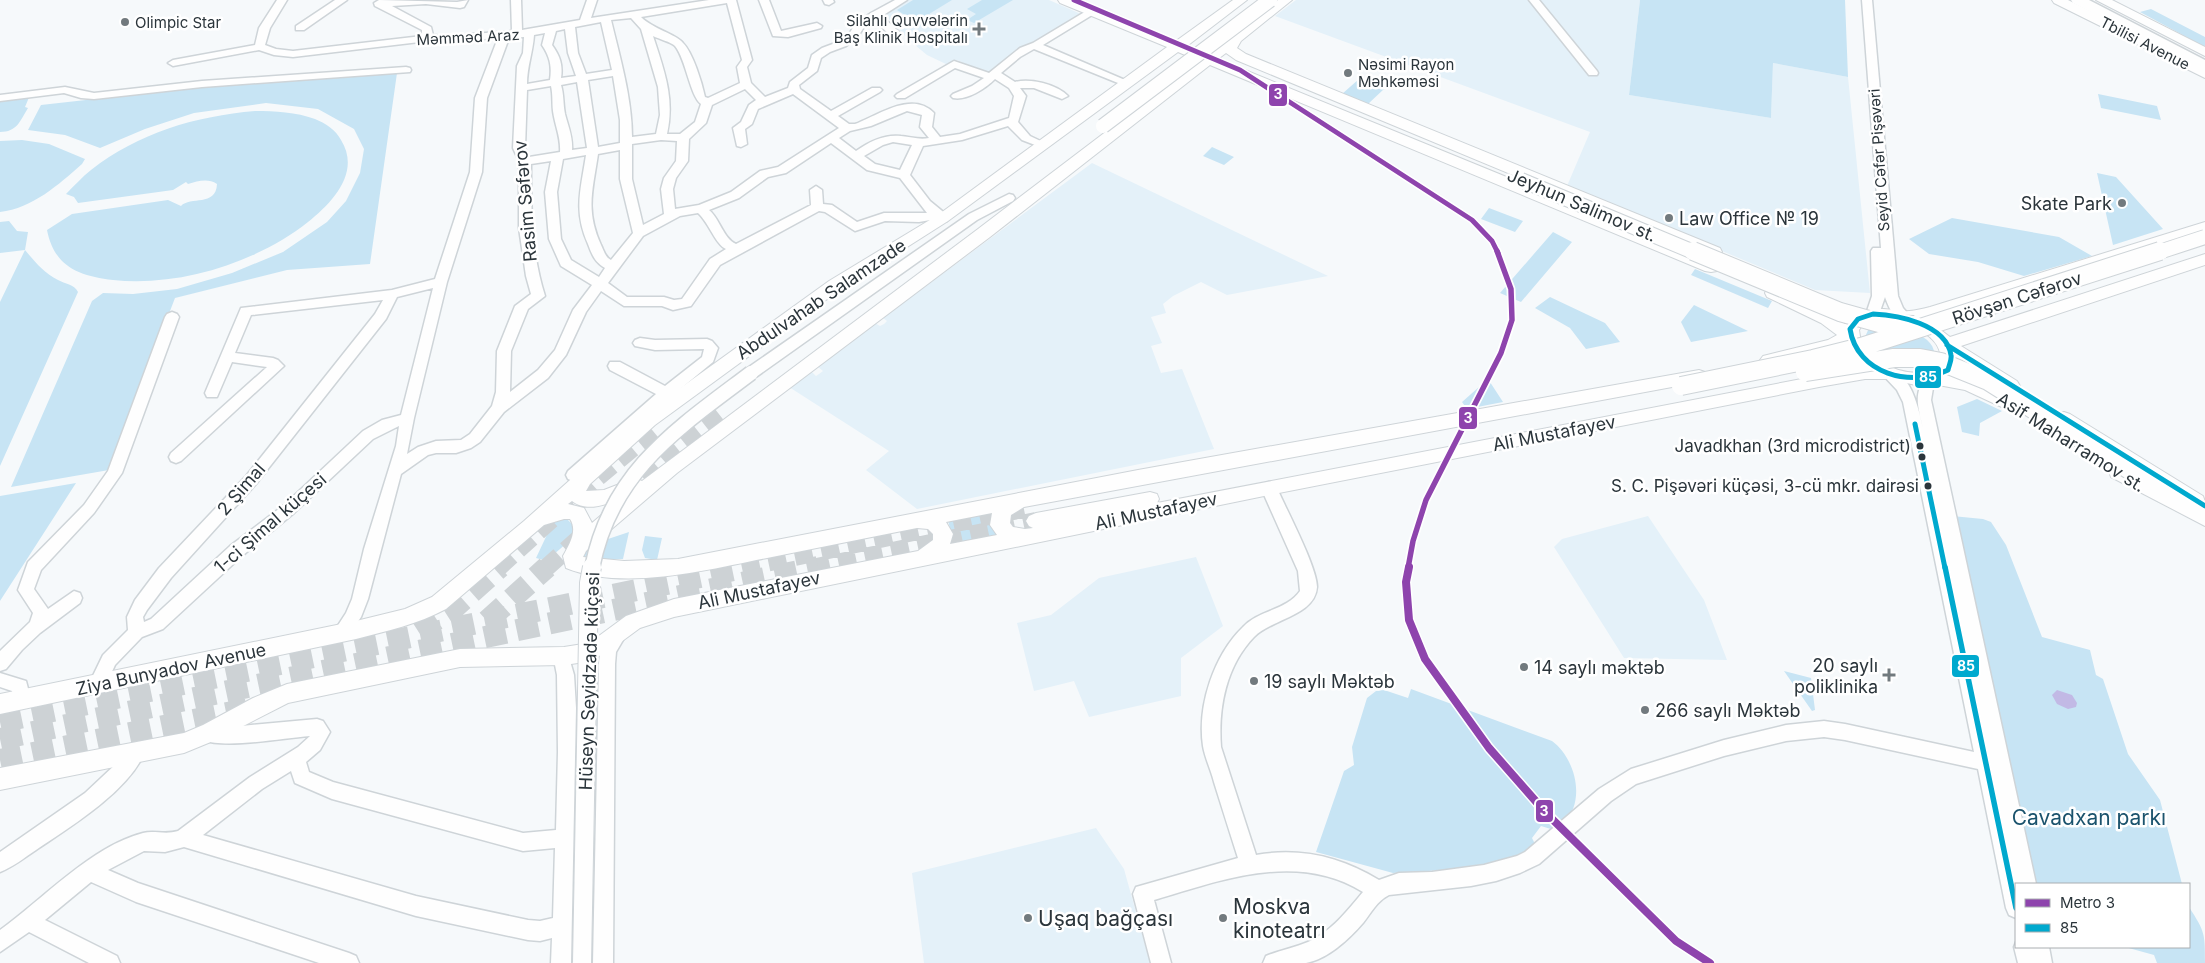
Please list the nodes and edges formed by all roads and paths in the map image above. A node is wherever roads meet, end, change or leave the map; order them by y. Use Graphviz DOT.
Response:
graph roads {
  1 [pos="282,0"];
  2 [pos="342,0"];
  3 [pos="427,0"];
  4 [pos="516,0"];
  5 [pos="592,0"];
  6 [pos="730,0"];
  7 [pos="764,0"];
  8 [pos="902,0"];
  9 [pos="1064,0"];
  10 [pos="1084,0"];
  11 [pos="1240,0"];
  12 [pos="1253,0"];
  13 [pos="1270,0"];
  14 [pos="1286,0"];
  15 [pos="1534,0"];
  16 [pos="1860,0"];
  17 [pos="1867,0"];
  18 [pos="2058,0"];
  19 [pos="2078,0"];
  20 [pos="2091,0"];
  21 [pos="2102,0"];
  22 [pos="376,2"];
  23 [pos="461,2"];
  24 [pos="1092,12"];
  25 [pos="633,15"];
  26 [pos="874,15"];
  27 [pos="458,17"];
  28 [pos="605,18"];
  29 [pos="585,21"];
  30 [pos="570,25"];
  31 [pos="817,26"];
  32 [pos="300,28"];
  33 [pos="646,28"];
  34 [pos="1202,28"];
  35 [pos="551,29"];
  36 [pos="524,33"];
  37 [pos="505,34"];
  38 [pos="895,34"];
  39 [pos="428,38"];
  40 [pos="1235,40"];
  41 [pos="1180,44"];
  42 [pos="1038,46"];
  43 [pos="260,47"];
  44 [pos="2205,52"];
  45 [pos="1161,58"];
  46 [pos="1213,58"];
  47 [pos="2205,58"];
  48 [pos="173,62"];
  49 [pos="2205,66"];
  50 [pos="406,70"];
  51 [pos="618,72"];
  52 [pos="1194,73"];
  53 [pos="1593,73"];
  54 [pos="2205,74"];
  55 [pos="992,75"];
  56 [pos="582,78"];
  57 [pos="1283,78"];
  58 [pos="555,83"];
  59 [pos="1127,83"];
  60 [pos="746,84"];
  61 [pos="1013,86"];
  62 [pos="521,88"];
  63 [pos="794,90"];
  64 [pos="876,90"];
  65 [pos="901,96"];
  66 [pos="957,96"];
  67 [pos="1062,96"];
  68 [pos="0,98"];
  69 [pos="763,101"];
  70 [pos="707,103"];
  71 [pos="830,116"];
  72 [pos="1011,122"];
  73 [pos="1098,124"];
  74 [pos="847,128"];
  75 [pos="661,137"];
  76 [pos="683,138"];
  77 [pos="831,138"];
  78 [pos="938,140"];
  79 [pos="1426,140"];
  80 [pos="626,143"];
  81 [pos="919,143"];
  82 [pos="740,144"];
  83 [pos="1043,145"];
  84 [pos="1465,149"];
  85 [pos="593,150"];
  86 [pos="562,156"];
  87 [pos="857,156"];
  88 [pos="525,161"];
  89 [pos="904,175"];
  90 [pos="1057,176"];
  91 [pos="816,190"];
  92 [pos="1009,198"];
  93 [pos="817,207"];
  94 [pos="701,209"];
  95 [pos="975,210"];
  96 [pos="670,215"];
  97 [pos="941,220"];
  98 [pos="2205,226"];
  99 [pos="640,233"];
  100 [pos="2205,237"];
  101 [pos="905,246"];
  102 [pos="2205,248"];
  103 [pos="736,249"];
  104 [pos="2205,259"];
  105 [pos="865,265"];
  106 [pos="884,265"];
  107 [pos="613,267"];
  108 [pos="441,282"];
  109 [pos="601,284"];
  110 [pos="1790,292"];
  111 [pos="392,294"];
  112 [pos="1955,312"];
  113 [pos="1873,314"];
  114 [pos="172,317"];
  115 [pos="1904,317"];
  116 [pos="1987,330"];
  117 [pos="1850,336"];
  118 [pos="799,338"];
  119 [pos="640,343"];
  120 [pos="1947,345"];
  121 [pos="227,357"];
  122 [pos="1763,361"];
  123 [pos="715,363"];
  124 [pos="615,366"];
  125 [pos="1888,373"];
  126 [pos="1934,378"];
  127 [pos="2004,381"];
  128 [pos="1785,382"];
  129 [pos="1986,390"];
  130 [pos="1685,391"];
  131 [pos="212,393"];
  132 [pos="666,394"];
  133 [pos="499,408"];
  134 [pos="727,411"];
  135 [pos="407,418"];
  136 [pos="653,431"];
  137 [pos="176,457"];
  138 [pos="670,468"];
  139 [pos="394,471"];
  140 [pos="579,476"];
  141 [pos="1269,488"];
  142 [pos="2197,507"];
  143 [pos="1029,516"];
  144 [pos="2205,518"];
  145 [pos="905,521"];
  146 [pos="531,526"];
  147 [pos="579,545"];
  148 [pos="1950,557"];
  149 [pos="915,558"];
  150 [pos="74,598"];
  151 [pos="416,614"];
  152 [pos="37,626"];
  153 [pos="621,630"];
  154 [pos="136,632"];
  155 [pos="342,633"];
  156 [pos="536,656"];
  157 [pos="0,664"];
  158 [pos="0,680"];
  159 [pos="98,684"];
  160 [pos="566,692"];
  161 [pos="22,700"];
  162 [pos="606,701"];
  163 [pos="0,704"];
  164 [pos="209,734"];
  165 [pos="135,754"];
  166 [pos="296,758"];
  167 [pos="1993,765"];
  168 [pos="0,779"];
  169 [pos="606,798"];
  170 [pos="566,808"];
  171 [pos="565,836"];
  172 [pos="184,838"];
  173 [pos="0,863"];
  174 [pos="1250,866"];
  175 [pos="89,871"];
  176 [pos="2026,883"];
  177 [pos="1378,890"];
  178 [pos="2015,902"];
  179 [pos="29,922"];
  180 [pos="561,926"];
  181 [pos="0,942"];
  182 [pos="2024,948"];
  183 [pos="2039,948"];
  184 [pos="110,963"];
  185 [pos="349,963"];
  186 [pos="560,963"];
  187 [pos="582,963"];
  188 [pos="603,963"];
  189 [pos="1161,963"];
  190 [pos="1273,963"];
  191 [pos="2028,963"];
  192 [pos="2042,963"];
  1 -- 43 [label="street"];
  2 -- 32 [label="street"];
  3 -- 22 [label="street"];
  3 -- 23 [label="street"];
  4 -- 36 [label="street, Rasim Səfərov"];
  5 -- 29 [label="street"];
  6 -- 25 [label="street, Məmməd Araz"];
  6 -- 60 [label="street"];
  7 -- 31 [label="street"];
  8 -- 26 [label="street"];
  9 -- 24 [label="main road"];
  10 -- 41 [label="main road"];
  11 -- 34 [label="main road, Abdulvahab Salamzade"];
  12 -- 73 [label="main road"];
  13 -- 73 [label="main road, bridge"];
  14 -- 40 [label="main road"];
  15 -- 53 [label="street"];
  16 -- 113 [label="street, Seyid Cəfər Pişəvəri"];
  17 -- 115 [label="street, Seyid Cəfər Pişəvəri"];
  18 -- 54 [label="main road, Tbilisi Avenue"];
  19 -- 49 [label="highway"];
  20 -- 47 [label="highway"];
  21 -- 44 [label="main road, Tbilisi Avenue"];
  22 -- 39 [label="street"];
  23 -- 27 [label="street"];
  24 -- 41 [label="main road"];
  24 -- 42 [label="street"];
  25 -- 28 [label="street, Məmməd Araz"];
  25 -- 33 [label="street"];
  26 -- 38 [label="street"];
  26 -- 63 [label="street"];
  28 -- 29 [label="street, Məmməd Araz"];
  28 -- 51 [label="street"];
  29 -- 30 [label="street, Məmməd Araz"];
  30 -- 35 [label="street, Məmməd Araz"];
  30 -- 56 [label="street"];
  33 -- 70 [label="street"];
  33 -- 75 [label="street"];
  34 -- 40 [label="main road"];
  34 -- 41 [label="main road, Abdulvahab Salamzade"];
  35 -- 36 [label="street, Məmməd Araz"];
  35 -- 58 [label="street"];
  36 -- 37 [label="street, Məmməd Araz"];
  36 -- 62 [label="street, Rasim Səfərov"];
  37 -- 39 [label="street, Məmməd Araz"];
  37 -- 108 [label="street"];
  39 -- 43 [label="street, Məmməd Araz"];
  40 -- 46 [label="main road"];
  40 -- 57 [label="main road, Jeyhun Salimov st."];
  41 -- 45 [label="main road, Abdulvahab Salamzade"];
  41 -- 46 [label="main road"];
  42 -- 55 [label="street"];
  42 -- 59 [label="street"];
  43 -- 48 [label="street"];
  45 -- 52 [label="main road"];
  45 -- 59 [label="main road, Abdulvahab Salamzade"];
  46 -- 52 [label="main road"];
  46 -- 57 [label="main road, Jeyhun Salimov st."];
  46 -- 110 [label="main road, Jeyhun Salimov st."];
  50 -- 68 [label="street, Məmməd Araz"];
  51 -- 56 [label="street"];
  51 -- 80 [label="street"];
  52 -- 90 [label="main road"];
  55 -- 61 [label="street"];
  55 -- 65 [label="street"];
  55 -- 66 [label="street"];
  56 -- 58 [label="street"];
  56 -- 85 [label="street"];
  57 -- 79 [label="main road, Jeyhun Salimov st."];
  57 -- 84 [label="main road, Jeyhun Salimov st."];
  58 -- 62 [label="street"];
  58 -- 86 [label="street"];
  59 -- 83 [label="main road, Abdulvahab Salamzade"];
  60 -- 69 [label="street"];
  60 -- 70 [label="street"];
  61 -- 67 [label="street"];
  61 -- 72 [label="street"];
  62 -- 88 [label="street, Rasim Səfərov"];
  63 -- 69 [label="street"];
  63 -- 71 [label="street"];
  64 -- 71 [label="street"];
  69 -- 82 [label="street"];
  70 -- 76 [label="street"];
  71 -- 74 [label="street"];
  72 -- 78 [label="street"];
  72 -- 83 [label="street"];
  73 -- 92 [label="main road, Abdulvahab Salamzade"];
  73 -- 95 [label="main road, Abdulvahab Salamzade"];
  74 -- 77 [label="street"];
  74 -- 78 [label="street"];
  75 -- 76 [label="street"];
  75 -- 80 [label="street"];
  76 -- 96 [label="street"];
  77 -- 87 [label="street"];
  77 -- 94 [label="street"];
  78 -- 81 [label="street"];
  79 -- 84 [label="main road"];
  79 -- 112 [label="main road, Jeyhun Salimov st., bridge"];
  80 -- 85 [label="street"];
  80 -- 99 [label="street"];
  81 -- 87 [label="street"];
  81 -- 89 [label="street"];
  83 -- 97 [label="main road, Abdulvahab Salamzade"];
  84 -- 110 [label="main road, Jeyhun Salimov st."];
  85 -- 86 [label="street"];
  85 -- 107 [label="street"];
  86 -- 88 [label="street"];
  86 -- 109 [label="street"];
  87 -- 89 [label="street"];
  88 -- 133 [label="street, Rasim Səfərov"];
  89 -- 97 [label="street"];
  90 -- 92 [label="main road"];
  90 -- 138 [label="main road"];
  91 -- 93 [label="street"];
  92 -- 118 [label="street"];
  92 -- 134 [label="main road, Abdulvahab Salamzade"];
  93 -- 97 [label="street"];
  93 -- 103 [label="street"];
  94 -- 96 [label="street"];
  94 -- 103 [label="street"];
  95 -- 97 [label="main road, Abdulvahab Salamzade"];
  95 -- 118 [label="street"];
  96 -- 99 [label="street"];
  97 -- 101 [label="main road"];
  97 -- 105 [label="main road, Abdulvahab Salamzade"];
  97 -- 106 [label="main road, Abdulvahab Salamzade"];
  98 -- 112 [label="main road"];
  99 -- 107 [label="street"];
  100 -- 112 [label="main road, Rövşən Cəfərov, bridge"];
  101 -- 105 [label="main road"];
  101 -- 106 [label="main road"];
  102 -- 128 [label="main road, Rövşən Cəfərov, bridge"];
  103 -- 109 [label="street"];
  104 -- 116 [label="main road"];
  105 -- 123 [label="main road, Abdulvahab Salamzade"];
  106 -- 136 [label="main road, Abdulvahab Salamzade"];
  107 -- 109 [label="street"];
  108 -- 111 [label="street"];
  108 -- 135 [label="street"];
  109 -- 133 [label="street"];
  110 -- 113 [label="main road, Jeyhun Salimov st."];
  110 -- 117 [label="main road, Jeyhun Salimov st."];
  111 -- 121 [label="street"];
  111 -- 154 [label="street, 2 Şimal"];
  112 -- 115 [label="main road"];
  112 -- 116 [label="main road"];
  112 -- 130 [label="main road, Rövşən Cəfərov, bridge"];
  113 -- 115 [label="main road, Jeyhun Salimov st."];
  113 -- 117 [label="main road"];
  114 -- 152 [label="street"];
  115 -- 120 [label="main road, Asif Maharramov st."];
  116 -- 120 [label="main road"];
  117 -- 122 [label="main road, Ali Mustafayev"];
  117 -- 125 [label="main road"];
  118 -- 187 [label="street, Hüseyn Seyidzadə küçəsi, bridge"];
  119 -- 123 [label="street"];
  120 -- 126 [label="main road"];
  120 -- 127 [label="main road, Asif Maharramov st."];
  121 -- 131 [label="street"];
  121 -- 137 [label="street"];
  122 -- 128 [label="main road"];
  122 -- 143 [label="main road, Ali Mustafayev"];
  123 -- 132 [label="street"];
  123 -- 140 [label="main road, Abdulvahab Salamzade"];
  124 -- 132 [label="street"];
  125 -- 126 [label="main road, Asif Maharramov st."];
  125 -- 128 [label="main road, Ali Mustafayev"];
  125 -- 148 [label="street"];
  126 -- 129 [label="main road, Asif Maharramov st."];
  126 -- 148 [label="street"];
  127 -- 129 [label="main road"];
  127 -- 142 [label="main road, Asif Maharramov st."];
  128 -- 130 [label="main road, Rövşən Cəfərov"];
  128 -- 141 [label="main road, Ali Mustafayev"];
  128 -- 142 [label="main road, bridge"];
  129 -- 142 [label="main road, Asif Maharramov st."];
  130 -- 143 [label="main road, Ali Mustafayev"];
  132 -- 140 [label="street"];
  133 -- 139 [label="street, Rasim Səfərov"];
  135 -- 139 [label="street"];
  135 -- 154 [label="street, 1-ci Şimal küçesi"];
  138 -- 140 [label="main road"];
  138 -- 147 [label="main road"];
  139 -- 155 [label="street"];
  140 -- 146 [label="main road, Abdulvahab Salamzade"];
  141 -- 143 [label="main road, Ali Mustafayev"];
  141 -- 174 [label="street"];
  142 -- 144 [label="main road, Asif Maharramov st."];
  143 -- 145 [label="main road, Ali Mustafayev"];
  143 -- 149 [label="main road, Ali Mustafayev"];
  145 -- 147 [label="main road, Ali Mustafayev"];
  145 -- 149 [label="main road"];
  146 -- 147 [label="main road"];
  146 -- 151 [label="main road, Abdulvahab Salamzade"];
  148 -- 167 [label="street"];
  149 -- 153 [label="main road, Ali Mustafayev"];
  150 -- 152 [label="street"];
  151 -- 155 [label="main road"];
  152 -- 157 [label="street"];
  153 -- 156 [label="main road, Ali Mustafayev"];
  153 -- 162 [label="street"];
  154 -- 159 [label="street"];
  155 -- 159 [label="main road, Ziya Bunyadov Avenue"];
  156 -- 160 [label="street"];
  156 -- 164 [label="main road, Ali Mustafayev"];
  158 -- 161 [label="street"];
  159 -- 161 [label="main road, Ziya Bunyadov Avenue"];
  160 -- 162 [label="street"];
  160 -- 170 [label="street"];
  161 -- 163 [label="main road, Ziya Bunyadov Avenue"];
  162 -- 169 [label="street"];
  164 -- 165 [label="main road"];
  164 -- 166 [label="street"];
  165 -- 168 [label="main road"];
  165 -- 173 [label="street"];
  166 -- 171 [label="street"];
  166 -- 172 [label="street"];
  167 -- 176 [label="street"];
  167 -- 177 [label="street"];
  167 -- 178 [label="street"];
  169 -- 170 [label="street"];
  169 -- 188 [label="street"];
  170 -- 171 [label="street"];
  171 -- 180 [label="street"];
  172 -- 175 [label="street"];
  172 -- 180 [label="street"];
  174 -- 177 [label="street"];
  174 -- 189 [label="street"];
  175 -- 179 [label="street"];
  175 -- 185 [label="street"];
  177 -- 190 [label="street"];
  179 -- 181 [label="street"];
  179 -- 184 [label="street"];
  180 -- 186 [label="street"];
  182 -- 191 [label="street"];
  183 -- 192 [label="street"];
}
